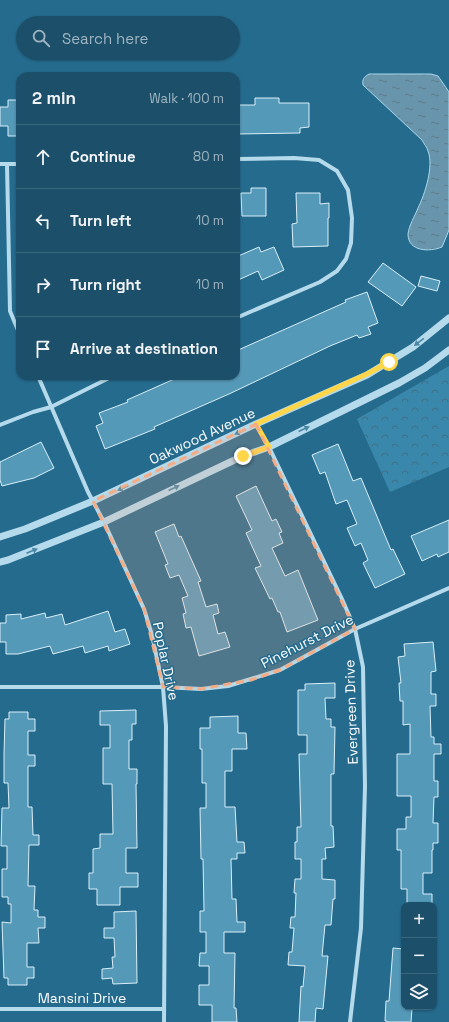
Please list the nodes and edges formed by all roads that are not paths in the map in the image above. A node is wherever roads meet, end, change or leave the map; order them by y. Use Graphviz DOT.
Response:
graph roads {
  1 [pos="240,159"];
  2 [pos="0,164"];
  3 [pos="7,164"];
  4 [pos="16,164"];
  5 [pos="240,316"];
  6 [pos="449,318"];
  7 [pos="16,325"];
  8 [pos="449,350"];
  9 [pos="40,380"];
  10 [pos="105,380"];
  11 [pos="51,407"];
  12 [pos="256,424"];
  13 [pos="0,425"];
  14 [pos="269,447"];
  15 [pos="93,501"];
  16 [pos="104,522"];
  17 [pos="0,537"];
  18 [pos="0,562"];
  19 [pos="449,588"];
  20 [pos="355,628"];
  21 [pos="163,686"];
  22 [pos="0,687"];
  23 [pos="0,1009"];
  24 [pos="164,1009"];
  25 [pos="164,1022"];
  26 [pos="350,1022"];
  1 -- 5 [label="street"];
  2 -- 3 [label="street"];
  3 -- 4 [label="street"];
  3 -- 7 [label="street"];
  6 -- 12 [label="street, Oakwood Avenue, one-way"];
  14 -- 8 [label="street, one-way"];
  9 -- 11 [label="street, Poplar Drive"];
  10 -- 11 [label="street"];
  11 -- 13 [label="street"];
  11 -- 15 [label="street, Poplar Drive"];
  12 -- 14 [label="street, Evergreen Drive"];
  12 -- 15 [label="street, Oakwood Avenue, one-way"];
  16 -- 14 [label="street, one-way"];
  14 -- 20 [label="street, Evergreen Drive"];
  15 -- 16 [label="street, Poplar Drive"];
  15 -- 17 [label="street, Oakwood Avenue"];
  18 -- 16 [label="street, one-way"];
  16 -- 21 [label="street, Poplar Drive"];
  19 -- 20 [label="street, Pinehurst Drive"];
  20 -- 21 [label="street, Pinehurst Drive"];
  20 -- 26 [label="street, Evergreen Drive"];
  21 -- 22 [label="street, Pinehurst Drive"];
  21 -- 24 [label="street, Poplar Drive"];
  23 -- 24 [label="street, Mansini Drive"];
  24 -- 25 [label="street, Poplar Drive"];
}
